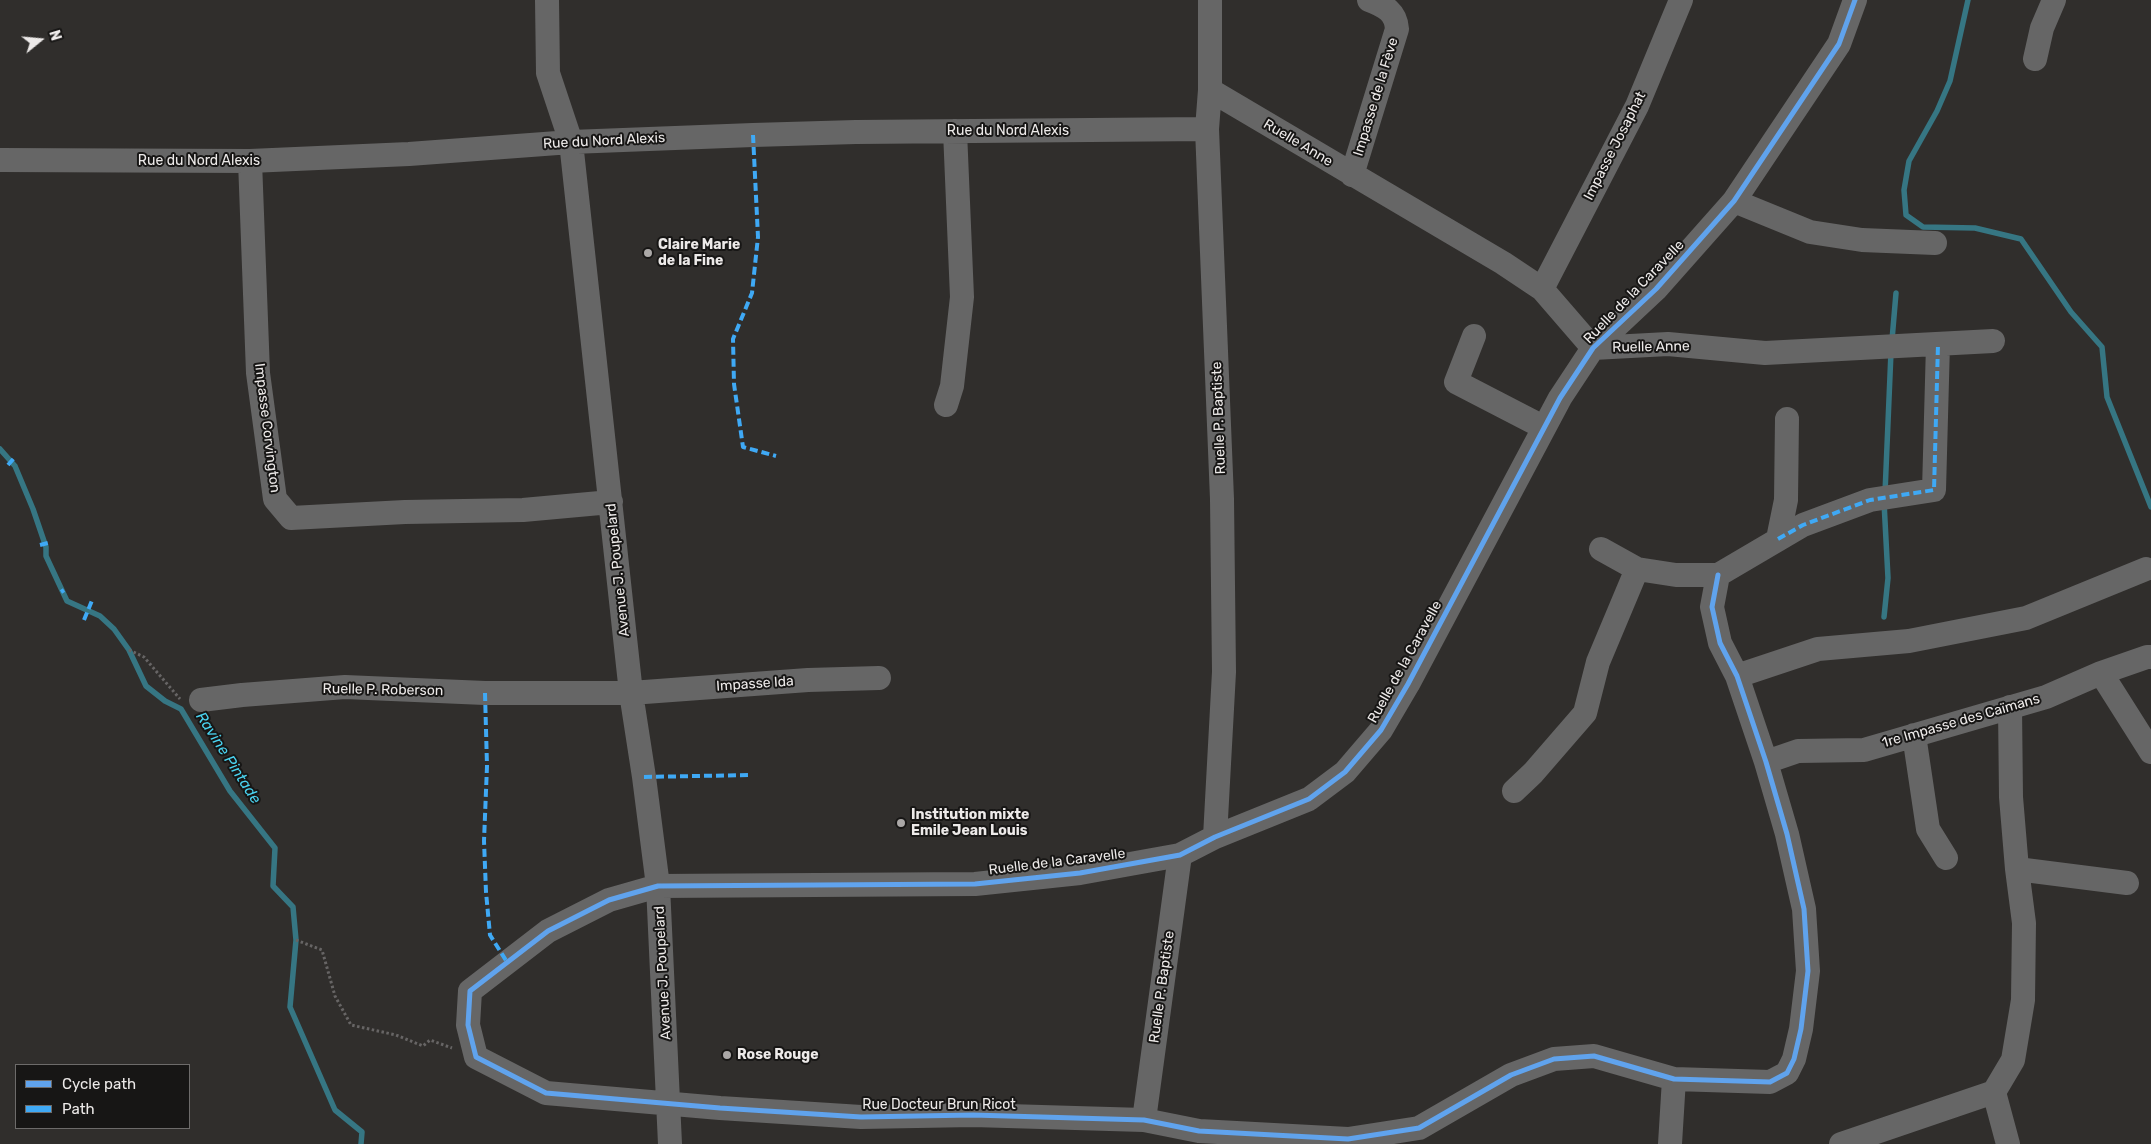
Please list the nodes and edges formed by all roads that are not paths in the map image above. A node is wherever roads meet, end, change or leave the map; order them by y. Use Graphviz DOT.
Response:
graph roads {
  1 [pos="547,0"];
  2 [pos="1210,0"];
  3 [pos="1369,0"];
  4 [pos="1681,0"];
  5 [pos="1855,0"];
  6 [pos="2054,0"];
  7 [pos="2034,59"];
  8 [pos="1210,90"];
  9 [pos="1208,128"];
  10 [pos="955,131"];
  11 [pos="570,142"];
  12 [pos="0,160"];
  13 [pos="250,161"];
  14 [pos="1352,175"];
  15 [pos="1734,201"];
  16 [pos="1935,243"];
  17 [pos="1542,289"];
  18 [pos="1474,336"];
  19 [pos="1993,342"];
  20 [pos="1938,344"];
  21 [pos="1593,348"];
  22 [pos="946,405"];
  23 [pos="1787,419"];
  24 [pos="1543,428"];
  25 [pos="611,502"];
  26 [pos="1778,539"];
  27 [pos="1601,549"];
  28 [pos="1637,569"];
  29 [pos="2146,569"];
  30 [pos="1718,575"];
  31 [pos="2151,657"];
  32 [pos="2101,673"];
  33 [pos="1737,676"];
  34 [pos="879,678"];
  35 [pos="631,693"];
  36 [pos="201,700"];
  37 [pos="2010,707"];
  38 [pos="1914,735"];
  39 [pos="2151,752"];
  40 [pos="1766,762"];
  41 [pos="1514,792"];
  42 [pos="1215,837"];
  43 [pos="1180,855"];
  44 [pos="1946,858"];
  45 [pos="2016,869"];
  46 [pos="2127,883"];
  47 [pos="658,886"];
  48 [pos="1674,1079"];
  49 [pos="1994,1092"];
  50 [pos="669,1103"];
  51 [pos="1144,1120"];
  52 [pos="1880,1137"];
  53 [pos="1200,1138"];
  54 [pos="670,1144"];
  55 [pos="1670,1144"];
  56 [pos="1841,1144"];
  57 [pos="2008,1144"];
  1 -- 11 [label="street, Avenue J. Poupelard"];
  2 -- 8 [label="street, Ruelle P. Baptiste"];
  3 -- 14 [label="street, Impasse de la Fève"];
  4 -- 17 [label="street, Impasse Josaphat"];
  5 -- 15 [label="street, Ruelle de la Caravelle"];
  6 -- 7 [label="street"];
  8 -- 9 [label="street, Ruelle P. Baptiste"];
  8 -- 14 [label="street, Ruelle Anne"];
  9 -- 10 [label="street, Rue du Nord Alexis"];
  9 -- 42 [label="street, Ruelle P. Baptiste"];
  10 -- 11 [label="street, Rue du Nord Alexis"];
  10 -- 22 [label="street"];
  11 -- 13 [label="street, Rue du Nord Alexis"];
  11 -- 25 [label="street, Avenue J. Poupelard"];
  12 -- 13 [label="street, Rue du Nord Alexis"];
  13 -- 25 [label="street, Impasse Corvington"];
  14 -- 17 [label="street, Ruelle Anne"];
  15 -- 16 [label="street"];
  15 -- 21 [label="street, Ruelle de la Caravelle"];
  17 -- 21 [label="street, Ruelle Anne"];
  18 -- 24 [label="street"];
  19 -- 20 [label="street, Ruelle Anne"];
  20 -- 21 [label="street, Ruelle Anne"];
  20 -- 26 [label="street"];
  21 -- 24 [label="street, Ruelle de la Caravelle"];
  23 -- 26 [label="street"];
  24 -- 42 [label="street, Ruelle de la Caravelle"];
  25 -- 35 [label="street, Avenue J. Poupelard"];
  26 -- 30 [label="street"];
  27 -- 28 [label="street"];
  28 -- 30 [label="street"];
  28 -- 41 [label="street"];
  29 -- 33 [label="street"];
  30 -- 33 [label="street, Rue Docteur Brun Ricot"];
  31 -- 32 [label="street, 1re Impasse des Caïmans"];
  32 -- 37 [label="street, 1re Impasse des Caïmans"];
  32 -- 39 [label="street"];
  33 -- 40 [label="street, Rue Docteur Brun Ricot"];
  34 -- 35 [label="street, Impasse Ida"];
  35 -- 36 [label="street, Ruelle P. Roberson"];
  35 -- 47 [label="street, Avenue J. Poupelard"];
  37 -- 38 [label="street, 1re Impasse des Caïmans"];
  37 -- 45 [label="street"];
  38 -- 40 [label="street, 1re Impasse des Caïmans"];
  38 -- 44 [label="street"];
  40 -- 48 [label="street, Rue Docteur Brun Ricot"];
  42 -- 43 [label="street, Ruelle de la Caravelle"];
  43 -- 47 [label="street, Ruelle de la Caravelle"];
  43 -- 51 [label="street, Ruelle P. Baptiste"];
  45 -- 46 [label="street"];
  45 -- 49 [label="street"];
  47 -- 50 [label="street, Avenue J. Poupelard"];
  47 -- 50 [label="street, Rue Docteur Brun Ricot"];
  48 -- 53 [label="street, Rue Docteur Brun Ricot"];
  48 -- 55 [label="street"];
  49 -- 52 [label="street"];
  49 -- 57 [label="street"];
  50 -- 51 [label="street, Rue Docteur Brun Ricot"];
  50 -- 54 [label="street, Avenue J. Poupelard"];
  51 -- 53 [label="street, Rue Docteur Brun Ricot"];
  52 -- 56 [label="street"];
}
